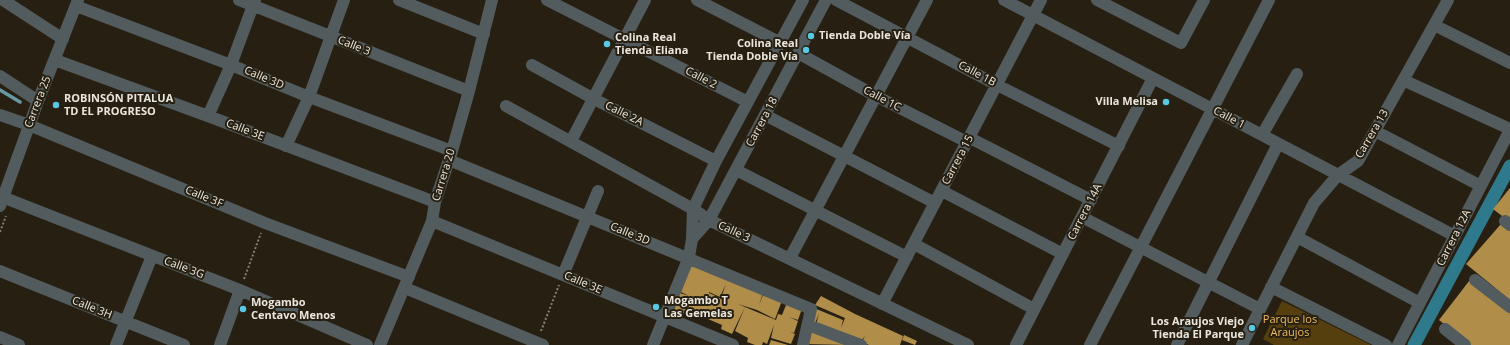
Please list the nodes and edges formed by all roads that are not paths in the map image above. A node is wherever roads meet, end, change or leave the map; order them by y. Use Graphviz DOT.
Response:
graph roads {
  1 [pos="3,0"];
  2 [pos="239,0"];
  3 [pos="344,0"];
  4 [pos="399,0"];
  5 [pos="492,0"];
  6 [pos="547,0"];
  7 [pos="645,0"];
  8 [pos="697,0"];
  9 [pos="803,0"];
  10 [pos="826,0"];
  11 [pos="836,0"];
  12 [pos="927,0"];
  13 [pos="1004,0"];
  14 [pos="1041,0"];
  15 [pos="1097,0"];
  16 [pos="1204,0"];
  17 [pos="1269,0"];
  18 [pos="1448,0"];
  19 [pos="77,3"];
  20 [pos="254,3"];
  21 [pos="1033,16"];
  22 [pos="1434,25"];
  23 [pos="484,34"];
  24 [pos="330,37"];
  25 [pos="907,37"];
  26 [pos="63,39"];
  27 [pos="624,40"];
  28 [pos="781,43"];
  29 [pos="798,53"];
  30 [pos="55,60"];
  31 [pos="1510,63"];
  32 [pos="231,64"];
  33 [pos="532,65"];
  34 [pos="1297,74"];
  35 [pos="0,76"];
  36 [pos="762,76"];
  37 [pos="1153,78"];
  38 [pos="1403,80"];
  39 [pos="997,85"];
  40 [pos="780,86"];
  41 [pos="469,92"];
  42 [pos="876,96"];
  43 [pos="309,97"];
  44 [pos="594,99"];
  45 [pos="38,101"];
  46 [pos="748,102"];
  47 [pos="506,106"];
  48 [pos="1212,109"];
  49 [pos="0,115"];
  50 [pos="765,115"];
  51 [pos="208,116"];
  52 [pos="29,125"];
  53 [pos="1510,130"];
  54 [pos="1374,131"];
  55 [pos="1262,135"];
  56 [pos="968,140"];
  57 [pos="571,141"];
  58 [pos="1278,144"];
  59 [pos="286,146"];
  60 [pos="1119,146"];
  61 [pos="451,155"];
  62 [pos="844,156"];
  63 [pos="716,161"];
  64 [pos="736,170"];
  65 [pos="1338,175"];
  66 [pos="1481,186"];
  67 [pos="598,191"];
  68 [pos="942,191"];
  69 [pos="1,200"];
  70 [pos="1091,200"];
  71 [pos="435,202"];
  72 [pos="935,203"];
  73 [pos="693,209"];
  74 [pos="815,211"];
  75 [pos="588,217"];
  76 [pos="1082,217"];
  77 [pos="709,220"];
  78 [pos="432,221"];
  79 [pos="1455,236"];
  80 [pos="1297,237"];
  81 [pos="692,239"];
  82 [pos="914,244"];
  83 [pos="1141,248"];
  84 [pos="1063,254"];
  85 [pos="152,256"];
  86 [pos="689,257"];
  87 [pos="907,257"];
  88 [pos="790,258"];
  89 [pos="0,271"];
  90 [pos="563,275"];
  91 [pos="1475,280"];
  92 [pos="407,283"];
  93 [pos="1208,283"];
  94 [pos="1271,287"];
  95 [pos="240,290"];
  96 [pos="1420,303"];
  97 [pos="882,304"];
  98 [pos="1510,307"];
  99 [pos="1034,309"];
  100 [pos="1260,309"];
  101 [pos="664,317"];
  102 [pos="125,321"];
  103 [pos="808,325"];
  104 [pos="1445,329"];
  105 [pos="0,338"];
  106 [pos="539,344"];
  107 [pos="19,345"];
  108 [pos="116,345"];
  109 [pos="184,345"];
  110 [pos="220,345"];
  111 [pos="367,345"];
  112 [pos="380,345"];
  113 [pos="653,345"];
  114 [pos="733,345"];
  115 [pos="803,345"];
  116 [pos="861,345"];
  117 [pos="968,345"];
  118 [pos="1016,345"];
  119 [pos="1090,345"];
  120 [pos="1177,345"];
  121 [pos="1242,345"];
  122 [pos="1386,345"];
  123 [pos="1398,345"];
  124 [pos="1465,345"];
  1 -- 26 [label="street"];
  2 -- 20 [label="street, Calle 3"];
  3 -- 24 [label="street"];
  4 -- 23 [label="street"];
  5 -- 23 [label="street, Carrera 20"];
  6 -- 27 [label="street, Calle 2"];
  7 -- 27 [label="street"];
  8 -- 28 [label="street"];
  9 -- 28 [label="street, Carrera 18"];
  10 -- 29 [label="street, Carrera 18"];
  11 -- 25 [label="street, Calle 1B"];
  12 -- 25 [label="street"];
  13 -- 21 [label="street, Calle 1"];
  14 -- 21 [label="street, Carrera 15"];
  15 -- 16 [label="street"];
  17 -- 48 [label="street"];
  18 -- 22 [label="street, Carrera 13"];
  19 -- 26 [label="street, Carrera 25"];
  19 -- 32 [label="street, Calle 3D"];
  20 -- 24 [label="street, Calle 3"];
  20 -- 32 [label="street"];
  21 -- 37 [label="street, Calle 1"];
  21 -- 39 [label="street, Carrera 15"];
  22 -- 31 [label="street"];
  22 -- 38 [label="street, Carrera 13"];
  23 -- 41 [label="street, Carrera 20"];
  24 -- 41 [label="street, Calle 3"];
  24 -- 43 [label="street"];
  25 -- 39 [label="street, Calle 1B"];
  25 -- 42 [label="street"];
  26 -- 30 [label="street, Carrera 25"];
  27 -- 44 [label="street"];
  27 -- 46 [label="street, Calle 2"];
  28 -- 36 [label="street, Carrera 18"];
  29 -- 40 [label="street, Carrera 18"];
  29 -- 42 [label="street, Calle 1C"];
  30 -- 45 [label="street, Carrera 25"];
  30 -- 51 [label="street, Calle 3E"];
  32 -- 43 [label="street, Calle 3D"];
  32 -- 51 [label="street"];
  33 -- 44 [label="street, Calle 2A"];
  34 -- 55 [label="street"];
  35 -- 45 [label="street"];
  36 -- 40 [label="street"];
  36 -- 46 [label="street, Carrera 18"];
  37 -- 48 [label="street, Calle 1"];
  37 -- 60 [label="street, Carrera 14A"];
  38 -- 53 [label="street"];
  38 -- 54 [label="street, Carrera 13"];
  39 -- 56 [label="street, Carrera 15"];
  39 -- 60 [label="street, Calle 1B"];
  40 -- 50 [label="street, Carrera 18"];
  41 -- 61 [label="street, Carrera 20"];
  42 -- 56 [label="street, Calle 1C"];
  42 -- 62 [label="street"];
  43 -- 59 [label="street"];
  43 -- 61 [label="street, Calle 3D"];
  44 -- 57 [label="street"];
  44 -- 63 [label="street, Calle 2A"];
  45 -- 52 [label="street, Carrera 25"];
  46 -- 63 [label="street, Carrera 18"];
  47 -- 57 [label="street, Calle 3"];
  48 -- 55 [label="street, Calle 1"];
  48 -- 83 [label="street"];
  49 -- 52 [label="street, Calle 3F"];
  50 -- 62 [label="street"];
  50 -- 64 [label="street, Carrera 18"];
  51 -- 59 [label="street, Calle 3E"];
  52 -- 69 [label="street, Carrera 25"];
  52 -- 92 [label="street, Calle 3F"];
  53 -- 66 [label="street, Carrera 12A"];
  54 -- 65 [label="street, Carrera 13"];
  54 -- 66 [label="street"];
  55 -- 58 [label="street, Calle 1"];
  56 -- 68 [label="street, Carrera 15"];
  56 -- 70 [label="street, Calle 1C"];
  57 -- 73 [label="street, Calle 3"];
  58 -- 65 [label="street, Calle 1"];
  58 -- 93 [label="street"];
  59 -- 71 [label="street, Calle 3E"];
  60 -- 70 [label="street, Carrera 14A"];
  61 -- 71 [label="street, Carrera 20"];
  61 -- 75 [label="street, Calle 3D"];
  62 -- 72 [label="street"];
  62 -- 74 [label="street"];
  63 -- 73 [label="street, Carrera 18"];
  64 -- 74 [label="street"];
  64 -- 77 [label="street, Carrera 18"];
  65 -- 79 [label="street, Calle 1"];
  65 -- 80 [label="street, Carrera 13"];
  66 -- 79 [label="street, Carrera 12A"];
  67 -- 75 [label="street"];
  68 -- 72 [label="street, Carrera 15"];
  68 -- 84 [label="street"];
  69 -- 85 [label="street, Calle 3G"];
  70 -- 76 [label="street, Carrera 14A"];
  71 -- 78 [label="street, Carrera 20"];
  72 -- 82 [label="street, Carrera 15"];
  73 -- 77 [label="street, Calle 3"];
  73 -- 81 [label="street, Carrera 18"];
  74 -- 87 [label="street"];
  74 -- 88 [label="street"];
  75 -- 86 [label="street, Calle 3D"];
  75 -- 90 [label="street"];
  76 -- 83 [label="street"];
  76 -- 84 [label="street, Carrera 14A"];
  77 -- 81 [label="street, Carrera 18"];
  77 -- 88 [label="street, Calle 3"];
  78 -- 90 [label="street, Calle 3E"];
  78 -- 92 [label="street, Carrera 20"];
  79 -- 96 [label="street, Carrera 12A"];
  80 -- 94 [label="street, Carrera 13"];
  80 -- 96 [label="street"];
  81 -- 86 [label="street, Carrera 18"];
  82 -- 87 [label="street, Carrera 15"];
  82 -- 99 [label="street"];
  83 -- 93 [label="street"];
  83 -- 119 [label="street"];
  84 -- 99 [label="street, Carrera 14A"];
  85 -- 95 [label="street, Calle 3G"];
  85 -- 102 [label="street"];
  86 -- 101 [label="street, Carrera 18"];
  86 -- 103 [label="street, Calle 3D"];
  87 -- 97 [label="street, Carrera 15"];
  88 -- 97 [label="street, Calle 3"];
  89 -- 102 [label="street, Calle 3H"];
  90 -- 101 [label="street, Calle 3E"];
  91 -- 98 [label="street"];
  92 -- 106 [label="street, Calle 3F"];
  92 -- 112 [label="street, Carrera 20"];
  93 -- 100 [label="street"];
  93 -- 120 [label="street"];
  94 -- 100 [label="street, Carrera 13"];
  94 -- 122 [label="street"];
  95 -- 110 [label="street"];
  95 -- 111 [label="street, Calle 3G"];
  96 -- 123 [label="street, Carrera 12A"];
  97 -- 117 [label="street, Calle 3"];
  99 -- 118 [label="street, Carrera 14A"];
  100 -- 121 [label="street, Carrera 13"];
  101 -- 113 [label="street, Carrera 18"];
  101 -- 114 [label="street, Calle 3E"];
  102 -- 108 [label="street"];
  102 -- 109 [label="street, Calle 3H"];
  103 -- 115 [label="street"];
  103 -- 116 [label="street"];
  104 -- 124 [label="street"];
  105 -- 107 [label="street"];
}
